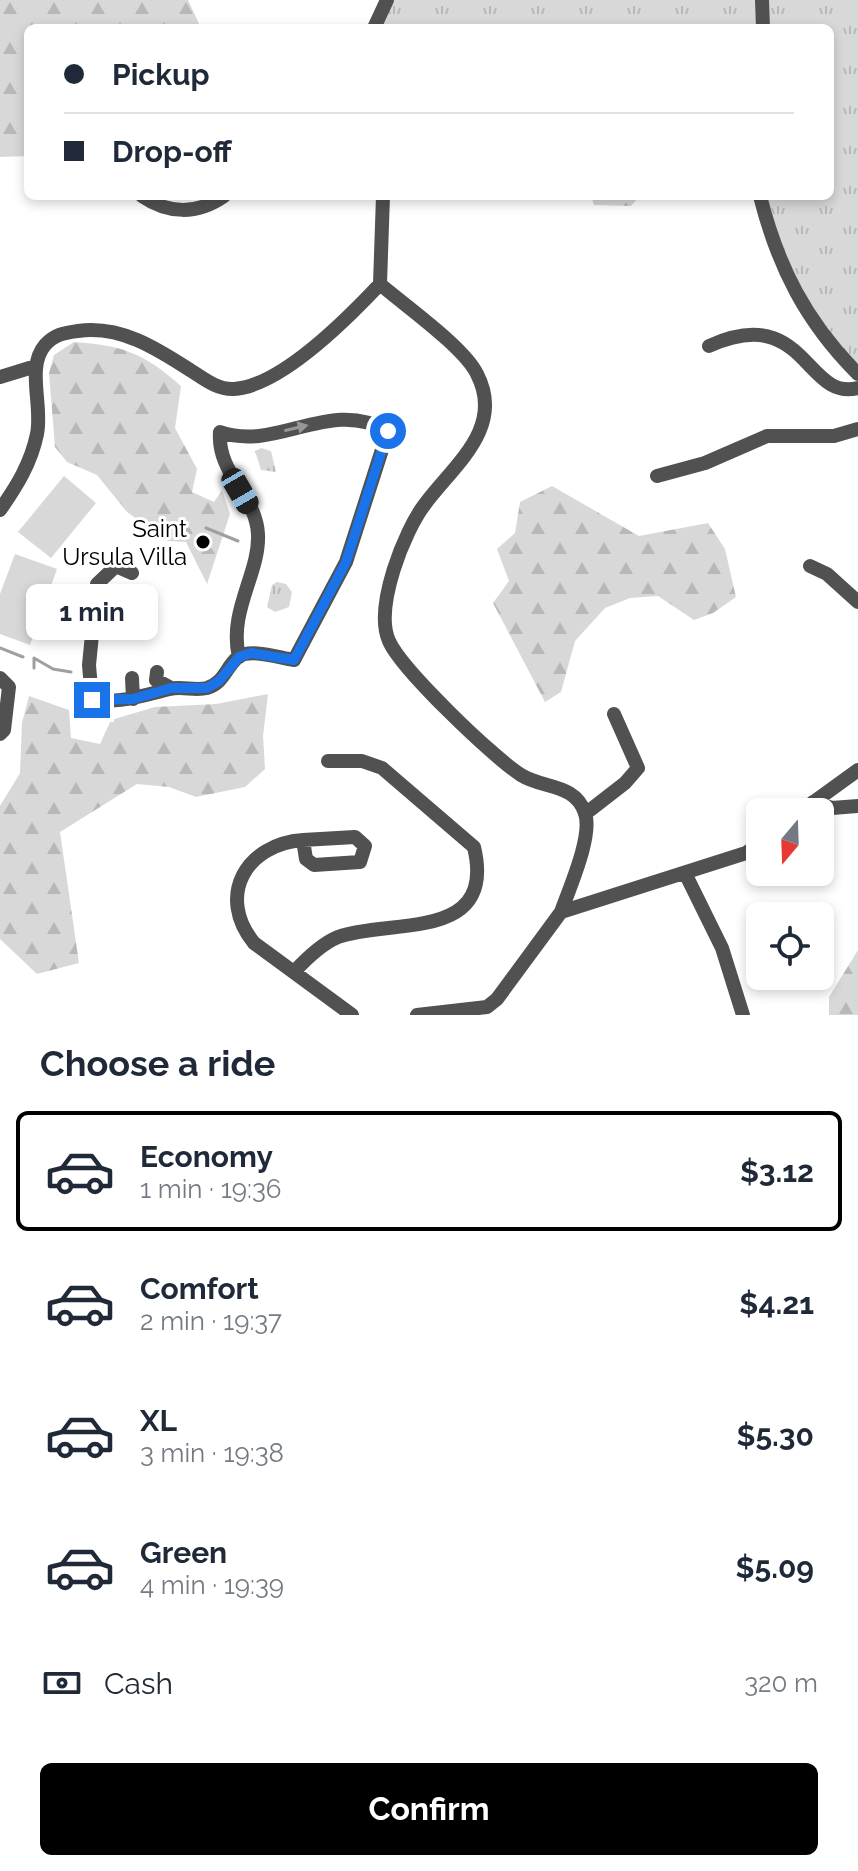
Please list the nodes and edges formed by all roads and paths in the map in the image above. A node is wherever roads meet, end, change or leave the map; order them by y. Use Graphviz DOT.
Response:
graph roads {
  1 [pos="387,0"];
  2 [pos="762,0"];
  3 [pos="376,24"];
  4 [pos="763,24"];
  5 [pos="147,200"];
  6 [pos="217,200"];
  7 [pos="383,200"];
  8 [pos="761,200"];
  9 [pos="380,284"];
  10 [pos="709,346"];
  11 [pos="36,366"];
  12 [pos="858,374"];
  13 [pos="0,377"];
  14 [pos="858,388"];
  15 [pos="858,429"];
  16 [pos="657,476"];
  17 [pos="0,510"];
  18 [pos="810,566"];
  19 [pos="132,573"];
  20 [pos="858,602"];
  21 [pos="239,657"];
  22 [pos="157,672"];
  23 [pos="0,678"];
  24 [pos="132,678"];
  25 [pos="171,688"];
  26 [pos="133,699"];
  27 [pos="614,714"];
  28 [pos="0,734"];
  29 [pos="328,761"];
  30 [pos="858,770"];
  31 [pos="819,798"];
  32 [pos="858,806"];
  33 [pos="834,808"];
  34 [pos="585,814"];
  35 [pos="303,840"];
  36 [pos="746,853"];
  37 [pos="685,873"];
  38 [pos="561,912"];
  39 [pos="294,972"];
  40 [pos="352,1015"];
  41 [pos="417,1015"];
  42 [pos="743,1015"];
  1 -- 3 [label="street"];
  2 -- 4 [label="street"];
  5 -- 6 [label="street"];
  7 -- 9 [label="street"];
  8 -- 12 [label="street"];
  9 -- 11 [label="street"];
  9 -- 34 [label="street"];
  10 -- 14 [label="street"];
  11 -- 13 [label="street"];
  11 -- 17 [label="street"];
  15 -- 16 [label="street"];
  18 -- 20 [label="street"];
  19 -- 26 [label="street"];
  21 -- 21 [label="street, one-way"];
  21 -- 25 [label="street"];
  22 -- 25 [label="street"];
  23 -- 28 [label="street"];
  24 -- 26 [label="street"];
  25 -- 26 [label="street"];
  27 -- 34 [label="street"];
  29 -- 39 [label="street"];
  30 -- 31 [label="street"];
  32 -- 33 [label="street"];
  34 -- 38 [label="street"];
  35 -- 39 [label="street"];
  36 -- 37 [label="street"];
  37 -- 38 [label="street"];
  37 -- 42 [label="street"];
  38 -- 41 [label="street"];
  39 -- 40 [label="street"];
}
